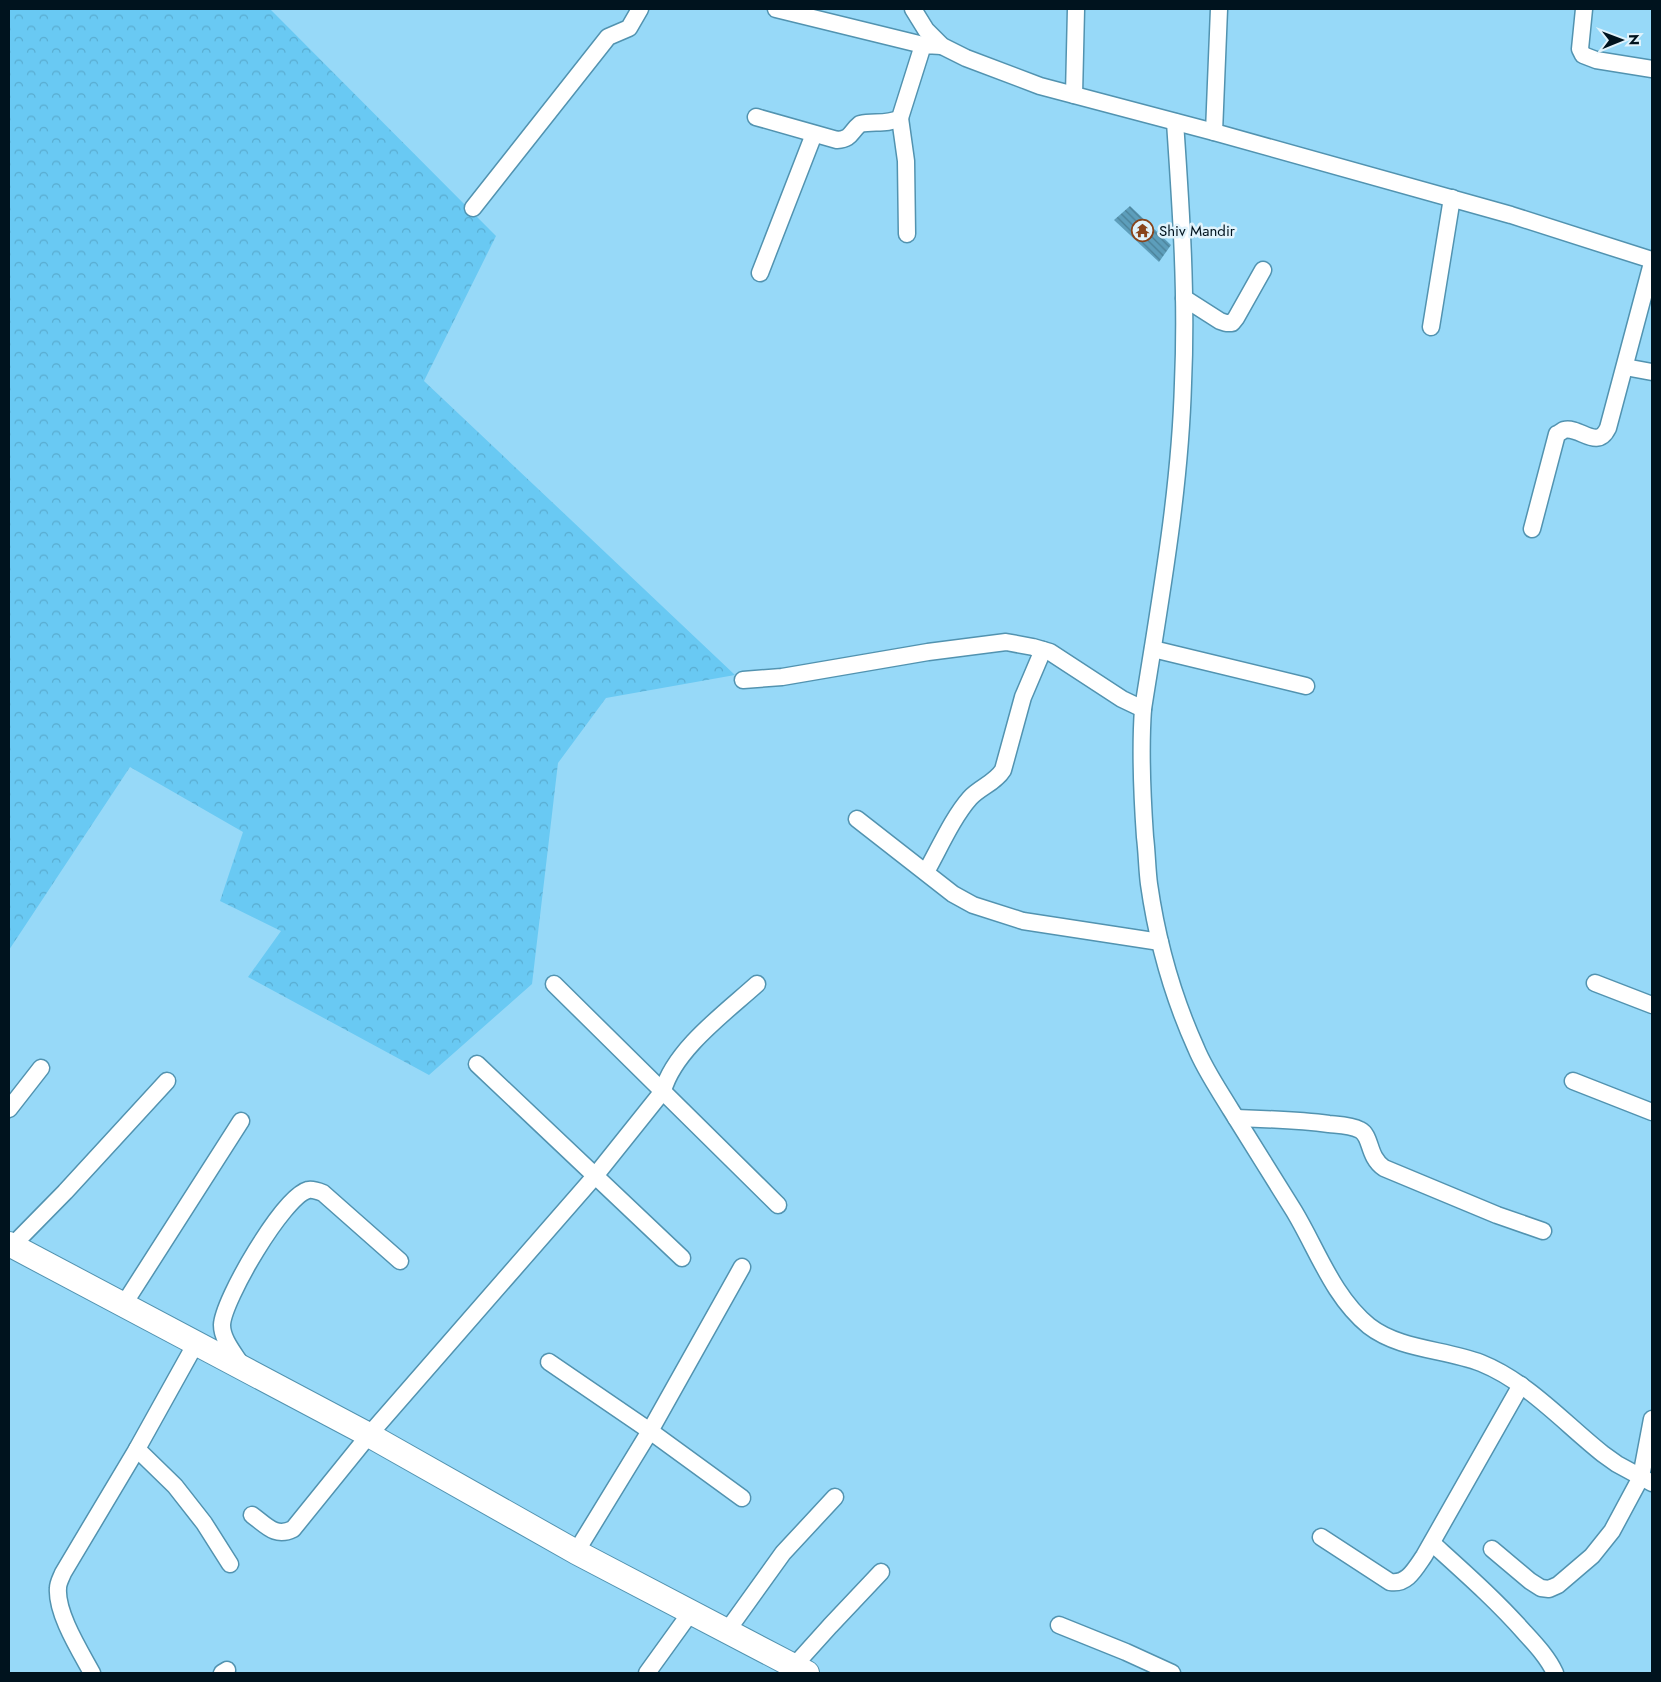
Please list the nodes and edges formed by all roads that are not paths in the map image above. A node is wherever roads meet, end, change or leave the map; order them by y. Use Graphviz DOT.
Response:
graph roads {
  1 [pos="640,9"];
  2 [pos="776,9"];
  3 [pos="913,9"];
  4 [pos="1076,9"];
  5 [pos="1219,9"];
  6 [pos="1584,9"];
  7 [pos="923,45"];
  8 [pos="942,46"];
  9 [pos="1652,68"];
  10 [pos="1074,95"];
  11 [pos="756,117"];
  12 [pos="900,118"];
  13 [pos="1175,122"];
  14 [pos="1214,132"];
  15 [pos="814,134"];
  16 [pos="1452,198"];
  17 [pos="473,208"];
  18 [pos="907,234"];
  19 [pos="1652,262"];
  20 [pos="1263,270"];
  21 [pos="760,273"];
  22 [pos="1184,298"];
  23 [pos="1431,326"];
  24 [pos="1624,367"];
  25 [pos="1652,372"];
  26 [pos="1532,529"];
  27 [pos="1153,649"];
  28 [pos="1043,650"];
  29 [pos="743,680"];
  30 [pos="1306,686"];
  31 [pos="1143,709"];
  32 [pos="857,819"];
  33 [pos="926,872"];
  34 [pos="1160,942"];
  35 [pos="1595,983"];
  36 [pos="554,984"];
  37 [pos="757,984"];
  38 [pos="1652,1005"];
  39 [pos="477,1064"];
  40 [pos="41,1068"];
  41 [pos="167,1081"];
  42 [pos="1572,1081"];
  43 [pos="663,1091"];
  44 [pos="9,1109"];
  45 [pos="1652,1112"];
  46 [pos="1236,1118"];
  47 [pos="241,1121"];
  48 [pos="595,1176"];
  49 [pos="778,1205"];
  50 [pos="1543,1232"];
  51 [pos="10,1246"];
  52 [pos="682,1258"];
  53 [pos="400,1261"];
  54 [pos="742,1267"];
  55 [pos="124,1304"];
  56 [pos="196,1343"];
  57 [pos="549,1362"];
  58 [pos="244,1368"];
  59 [pos="1521,1385"];
  60 [pos="1652,1419"];
  61 [pos="650,1431"];
  62 [pos="368,1435"];
  63 [pos="137,1449"];
  64 [pos="1646,1480"];
  65 [pos="835,1497"];
  66 [pos="742,1498"];
  67 [pos="252,1515"];
  68 [pos="1321,1537"];
  69 [pos="1432,1543"];
  70 [pos="1492,1549"];
  71 [pos="576,1552"];
  72 [pos="230,1564"];
  73 [pos="881,1572"];
  74 [pos="691,1612"];
  75 [pos="1059,1625"];
  76 [pos="727,1631"];
  77 [pos="800,1670"];
  78 [pos="92,1673"];
  79 [pos="647,1673"];
  80 [pos="1172,1673"];
  81 [pos="1555,1673"];
  1 -- 17 [label="street"];
  2 -- 7 [label="street"];
  3 -- 8 [label="street"];
  4 -- 10 [label="street"];
  5 -- 14 [label="street"];
  6 -- 9 [label="street"];
  7 -- 8 [label="street"];
  7 -- 12 [label="street"];
  8 -- 10 [label="street"];
  10 -- 13 [label="street"];
  11 -- 15 [label="street"];
  12 -- 15 [label="street"];
  12 -- 18 [label="street"];
  13 -- 14 [label="street"];
  13 -- 22 [label="street"];
  14 -- 16 [label="street"];
  15 -- 21 [label="street"];
  16 -- 19 [label="street"];
  16 -- 23 [label="street"];
  19 -- 24 [label="street"];
  20 -- 22 [label="street"];
  22 -- 27 [label="street"];
  24 -- 25 [label="street"];
  24 -- 26 [label="street"];
  27 -- 30 [label="street"];
  27 -- 31 [label="street"];
  28 -- 29 [label="street"];
  28 -- 31 [label="street"];
  28 -- 33 [label="street"];
  31 -- 34 [label="street"];
  32 -- 33 [label="street"];
  33 -- 34 [label="street"];
  34 -- 46 [label="street"];
  35 -- 38 [label="street"];
  36 -- 43 [label="street"];
  37 -- 43 [label="street"];
  39 -- 48 [label="street"];
  40 -- 44 [label="street"];
  41 -- 51 [label="street"];
  42 -- 45 [label="street"];
  43 -- 48 [label="street"];
  43 -- 49 [label="street"];
  46 -- 50 [label="street"];
  46 -- 59 [label="street"];
  47 -- 55 [label="street"];
  48 -- 52 [label="street"];
  48 -- 62 [label="street"];
  51 -- 55 [label="street"];
  53 -- 58 [label="street"];
  54 -- 61 [label="street"];
  55 -- 56 [label="street"];
  56 -- 58 [label="street"];
  56 -- 63 [label="street"];
  57 -- 61 [label="street"];
  58 -- 62 [label="street"];
  59 -- 64 [label="street"];
  59 -- 69 [label="street"];
  60 -- 64 [label="street"];
  61 -- 66 [label="street"];
  61 -- 71 [label="street"];
  62 -- 67 [label="street"];
  62 -- 71 [label="street"];
  63 -- 72 [label="street"];
  63 -- 78 [label="street"];
  64 -- 70 [label="street"];
  65 -- 76 [label="street"];
  68 -- 69 [label="street"];
  69 -- 81 [label="street"];
  71 -- 74 [label="street"];
  73 -- 77 [label="street"];
  74 -- 76 [label="street"];
  74 -- 79 [label="street"];
  75 -- 80 [label="street"];
  76 -- 77 [label="street"];
}
